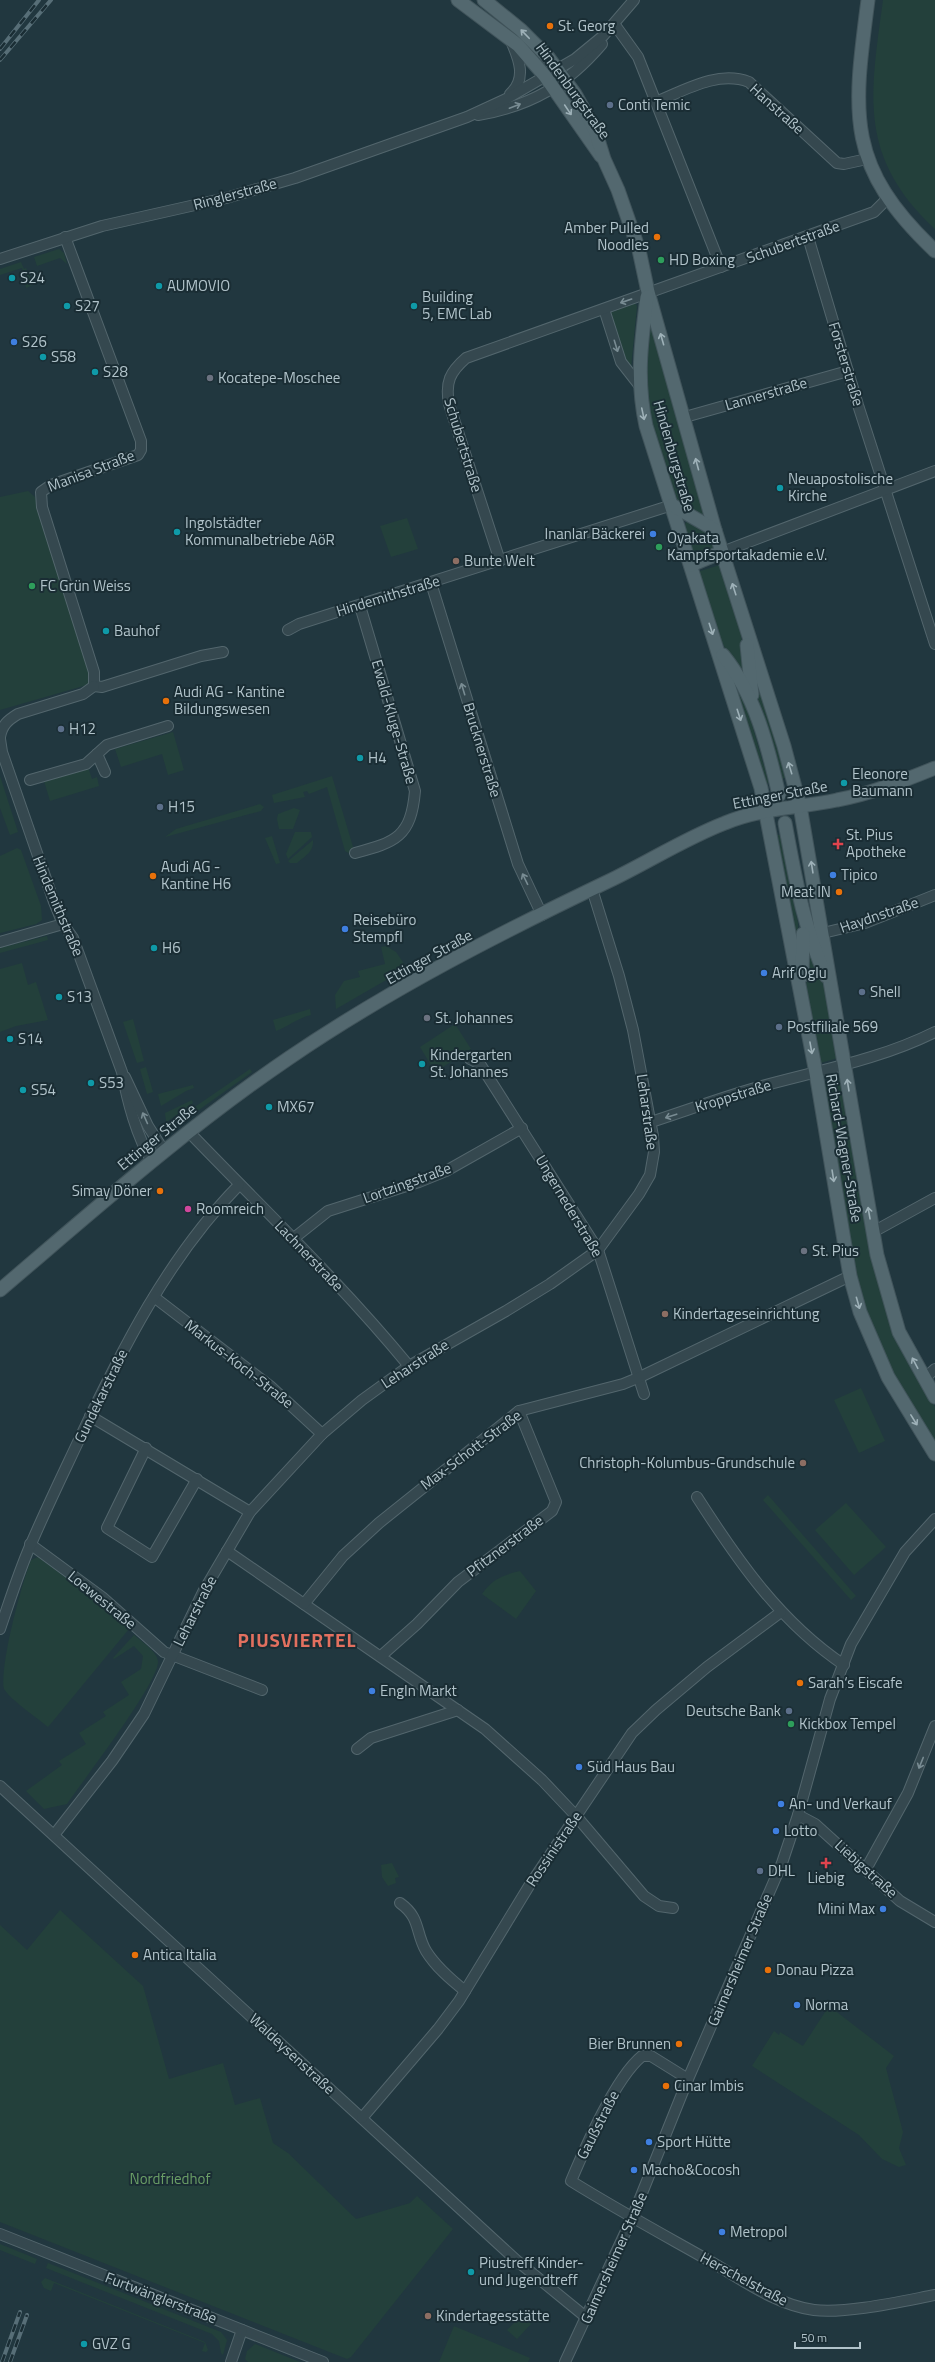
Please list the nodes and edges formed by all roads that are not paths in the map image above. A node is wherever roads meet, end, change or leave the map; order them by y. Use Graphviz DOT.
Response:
graph roads {
  1 [pos="458,0"];
  2 [pos="484,0"];
  3 [pos="634,0"];
  4 [pos="868,0"];
  5 [pos="615,25"];
  6 [pos="510,37"];
  7 [pos="563,66"];
  8 [pos="545,76"];
  9 [pos="566,81"];
  10 [pos="553,88"];
  11 [pos="506,98"];
  12 [pos="656,102"];
  13 [pos="467,117"];
  14 [pos="604,159"];
  15 [pos="867,159"];
  16 [pos="887,199"];
  17 [pos="65,237"];
  18 [pos="808,237"];
  19 [pos="935,250"];
  20 [pos="0,259"];
  21 [pos="721,267"];
  22 [pos="648,292"];
  23 [pos="604,309"];
  24 [pos="848,371"];
  25 [pos="639,385"];
  26 [pos="685,417"];
  27 [pos="935,471"];
  28 [pos="885,489"];
  29 [pos="672,505"];
  30 [pos="715,530"];
  31 [pos="722,552"];
  32 [pos="500,561"];
  33 [pos="691,565"];
  34 [pos="431,583"];
  35 [pos="360,606"];
  36 [pos="746,626"];
  37 [pos="288,630"];
  38 [pos="934,637"];
  39 [pos="717,648"];
  40 [pos="223,652"];
  41 [pos="94,686"];
  42 [pos="754,708"];
  43 [pos="168,726"];
  44 [pos="0,738"];
  45 [pos="98,754"];
  46 [pos="935,768"];
  47 [pos="105,772"];
  48 [pos="30,780"];
  49 [pos="779,795"];
  50 [pos="800,806"];
  51 [pos="766,812"];
  52 [pos="786,823"];
  53 [pos="355,853"];
  54 [pos="592,889"];
  55 [pos="935,895"];
  56 [pos="801,907"];
  57 [pos="542,914"];
  58 [pos="63,924"];
  59 [pos="823,933"];
  60 [pos="0,942"];
  61 [pos="832,988"];
  62 [pos="801,996"];
  63 [pos="935,1032"];
  64 [pos="470,1059"];
  65 [pos="845,1064"];
  66 [pos="122,1072"];
  67 [pos="816,1073"];
  68 [pos="651,1122"];
  69 [pos="522,1128"];
  70 [pos="189,1132"];
  71 [pos="164,1151"];
  72 [pos="152,1161"];
  73 [pos="240,1185"];
  74 [pos="935,1198"];
  75 [pos="873,1232"];
  76 [pos="294,1238"];
  77 [pos="598,1250"];
  78 [pos="850,1276"];
  79 [pos="0,1290"];
  80 [pos="154,1297"];
  81 [pos="409,1366"];
  82 [pos="935,1369"];
  83 [pos="640,1378"];
  84 [pos="924,1380"];
  85 [pos="644,1394"];
  86 [pos="935,1397"];
  87 [pos="520,1411"];
  88 [pos="90,1416"];
  89 [pos="322,1434"];
  90 [pos="146,1448"];
  91 [pos="935,1454"];
  92 [pos="197,1479"];
  93 [pos="697,1497"];
  94 [pos="250,1512"];
  95 [pos="935,1519"];
  96 [pos="30,1544"];
  97 [pos="228,1550"];
  98 [pos="304,1604"];
  99 [pos="781,1612"];
  100 [pos="0,1629"];
  101 [pos="173,1656"];
  102 [pos="381,1656"];
  103 [pos="844,1665"];
  104 [pos="262,1690"];
  105 [pos="458,1710"];
  106 [pos="935,1726"];
  107 [pos="357,1749"];
  108 [pos="0,1786"];
  109 [pos="798,1815"];
  110 [pos="577,1817"];
  111 [pos="54,1835"];
  112 [pos="866,1869"];
  113 [pos="400,1903"];
  114 [pos="673,1908"];
  115 [pos="935,1922"];
  116 [pos="465,1991"];
  117 [pos="688,2080"];
  118 [pos="362,2118"];
  119 [pos="632,2218"];
  120 [pos="0,2234"];
  121 [pos="935,2295"];
  122 [pos="587,2318"];
  123 [pos="242,2330"];
  124 [pos="231,2362"];
  125 [pos="323,2362"];
  126 [pos="565,2362"];
  1 -- 6 [label="main road, Hindenburgstraße"];
  7 -- 2 [label="main road, Hindenburgstraße, one-way"];
  3 -- 5 [label="street, Ringlerstraße"];
  4 -- 15 [label="main road"];
  5 -- 7 [label="street, Ringlerstraße"];
  5 -- 9 [label="street, Ringlerstraße"];
  5 -- 12 [label="street"];
  6 -- 8 [label="main road, Hindenburgstraße"];
  6 -- 11 [label="street"];
  7 -- 8 [label="street, Ringlerstraße"];
  7 -- 9 [label="main road, Hindenburgstraße"];
  8 -- 10 [label="main road, Hindenburgstraße"];
  8 -- 11 [label="street, Ringlerstraße"];
  9 -- 10 [label="street, Ringlerstraße"];
  9 -- 14 [label="main road, Hindenburgstraße"];
  13 -- 10 [label="street, Ringlerstraße, one-way"];
  10 -- 14 [label="main road, Hindenburgstraße, one-way"];
  11 -- 13 [label="street, Ringlerstraße"];
  12 -- 15 [label="street, Hanstraße"];
  12 -- 21 [label="street"];
  13 -- 17 [label="street, Ringlerstraße"];
  14 -- 22 [label="main road, Hindenburgstraße"];
  15 -- 16 [label="main road"];
  16 -- 18 [label="street, Schubertstraße"];
  16 -- 19 [label="main road"];
  17 -- 20 [label="street, Ringlerstraße"];
  17 -- 41 [label="street, Manisa Straße"];
  18 -- 21 [label="street, Schubertstraße"];
  18 -- 24 [label="street, Forsterstraße"];
  21 -- 22 [label="street, Schubertstraße"];
  22 -- 23 [label="street, Schubertstraße, one-way"];
  22 -- 25 [label="main road, Hindenburgstraße"];
  26 -- 22 [label="main road, Hindenburgstraße, one-way"];
  23 -- 25 [label="street, one-way"];
  23 -- 32 [label="street, Schubertstraße"];
  24 -- 26 [label="street, Lannerstraße"];
  24 -- 28 [label="street, Forsterstraße"];
  25 -- 29 [label="main road, Hindenburgstraße, one-way"];
  30 -- 26 [label="main road, Hindenburgstraße, one-way"];
  27 -- 28 [label="street"];
  28 -- 31 [label="street"];
  28 -- 38 [label="street, Forsterstraße"];
  29 -- 30 [label="main road"];
  29 -- 32 [label="street, Hindemithstraße"];
  29 -- 33 [label="main road, Hindenburgstraße"];
  30 -- 31 [label="main road, Hindenburgstraße"];
  31 -- 33 [label="main road"];
  36 -- 31 [label="main road, Hindenburgstraße, one-way"];
  32 -- 34 [label="street, Hindemithstraße"];
  33 -- 39 [label="main road, Hindenburgstraße, one-way"];
  34 -- 35 [label="street, Hindemithstraße"];
  57 -- 34 [label="street, Brucknerstraße, one-way"];
  35 -- 37 [label="street, Hindemithstraße"];
  35 -- 53 [label="street, Ewald-Kluge-Straße"];
  36 -- 42 [label="main road, Hindenburgstraße"];
  50 -- 36 [label="main road, Hindenburgstraße, one-way"];
  39 -- 42 [label="main road, Hindenburgstraße"];
  39 -- 51 [label="main road, Hindenburgstraße, one-way"];
  40 -- 41 [label="street, Hindemithstraße"];
  41 -- 44 [label="street, Hindemithstraße"];
  42 -- 49 [label="main road, Hindenburgstraße"];
  43 -- 45 [label="street"];
  44 -- 58 [label="street, Hindemithstraße"];
  45 -- 47 [label="street"];
  45 -- 48 [label="street"];
  46 -- 50 [label="main road, Ettinger Straße"];
  50 -- 51 [label="main road, Ettinger Straße"];
  59 -- 50 [label="main road, Richard-Wagner-Straße, one-way"];
  51 -- 54 [label="main road, Ettinger Straße"];
  51 -- 62 [label="main road, Richard-Wagner-Straße"];
  52 -- 56 [label="main road, Richard-Wagner-Straße"];
  54 -- 57 [label="main road, Ettinger Straße"];
  54 -- 68 [label="street, Leharstraße"];
  55 -- 59 [label="street, Haydnstraße"];
  56 -- 61 [label="main road, Richard-Wagner-Straße"];
  56 -- 62 [label="main road, Richard-Wagner-Straße"];
  57 -- 70 [label="main road, Ettinger Straße"];
  58 -- 60 [label="street"];
  58 -- 66 [label="street, Hindemithstraße"];
  59 -- 61 [label="main road, Richard-Wagner-Straße"];
  61 -- 65 [label="main road, Richard-Wagner-Straße"];
  62 -- 67 [label="main road, Richard-Wagner-Straße, one-way"];
  63 -- 65 [label="street, Kroppstraße"];
  64 -- 69 [label="street, Ungernederstraße"];
  65 -- 67 [label="street, Kroppstraße"];
  75 -- 65 [label="main road, Richard-Wagner-Straße, one-way"];
  71 -- 66 [label="street, Hindemithstraße, one-way"];
  66 -- 72 [label="street, Hindemithstraße"];
  67 -- 68 [label="street, Kroppstraße, one-way"];
  67 -- 78 [label="main road, Richard-Wagner-Straße, one-way"];
  68 -- 77 [label="street, Leharstraße"];
  69 -- 76 [label="street, Lortzingstraße"];
  69 -- 77 [label="street, Ungernederstraße"];
  70 -- 71 [label="main road, Ettinger Straße"];
  70 -- 73 [label="street, Lachnerstraße"];
  71 -- 72 [label="main road, Ettinger Straße"];
  72 -- 79 [label="main road, Ettinger Straße"];
  73 -- 76 [label="street, Lachnerstraße"];
  73 -- 80 [label="street, Gundekarstraße"];
  74 -- 75 [label="street"];
  84 -- 75 [label="main road, Richard-Wagner-Straße, one-way"];
  76 -- 81 [label="street, Lachnerstraße"];
  77 -- 81 [label="street, Leharstraße"];
  77 -- 83 [label="street, Ungernederstraße"];
  78 -- 83 [label="street, Max-Schott-Straße"];
  78 -- 91 [label="main road, Richard-Wagner-Straße, one-way"];
  80 -- 88 [label="street, Gundekarstraße"];
  80 -- 89 [label="street, Markus-Koch-Straße"];
  81 -- 89 [label="street, Leharstraße"];
  82 -- 84 [label="street"];
  83 -- 85 [label="street, Ungernederstraße"];
  83 -- 87 [label="street, Max-Schott-Straße"];
  84 -- 86 [label="main road, Richard-Wagner-Straße"];
  87 -- 98 [label="street, Max-Schott-Straße"];
  87 -- 102 [label="street, Pfitznerstraße"];
  88 -- 90 [label="street"];
  88 -- 96 [label="street, Gundekarstraße"];
  89 -- 94 [label="street, Leharstraße"];
  90 -- 92 [label="street"];
  90 -- 92 [label="street"];
  92 -- 94 [label="street"];
  93 -- 99 [label="street"];
  94 -- 97 [label="street, Leharstraße"];
  95 -- 103 [label="street, Gaimersheimer Straße"];
  96 -- 100 [label="street, Gundekarstraße"];
  96 -- 101 [label="street, Loewestraße"];
  97 -- 98 [label="street"];
  97 -- 101 [label="street, Leharstraße"];
  98 -- 102 [label="street"];
  99 -- 103 [label="street"];
  99 -- 110 [label="street, Rossinistraße"];
  101 -- 104 [label="street, Loewestraße"];
  101 -- 111 [label="street, Leharstraße"];
  102 -- 105 [label="street"];
  103 -- 109 [label="street, Gaimersheimer Straße"];
  105 -- 107 [label="street"];
  105 -- 110 [label="street"];
  106 -- 112 [label="street, one-way"];
  108 -- 111 [label="street, Waldeysenstraße"];
  109 -- 112 [label="street, Liebigstraße"];
  109 -- 117 [label="street, Gaimersheimer Straße"];
  110 -- 114 [label="street"];
  110 -- 116 [label="street, Rossinistraße"];
  111 -- 118 [label="street, Waldeysenstraße"];
  112 -- 115 [label="street, Liebigstraße"];
  113 -- 116 [label="street"];
  116 -- 118 [label="street, Rossinistraße"];
  117 -- 119 [label="street, Gaimersheimer Straße"];
  117 -- 119 [label="street, Gaußstraße"];
  118 -- 122 [label="street, Waldeysenstraße"];
  119 -- 121 [label="street, Herschelstraße"];
  119 -- 122 [label="street, Gaimersheimer Straße"];
  120 -- 123 [label="street, Furtwänglerstraße"];
  122 -- 126 [label="street, Gaimersheimer Straße"];
  123 -- 124 [label="street"];
  123 -- 125 [label="street, Furtwänglerstraße"];
}
